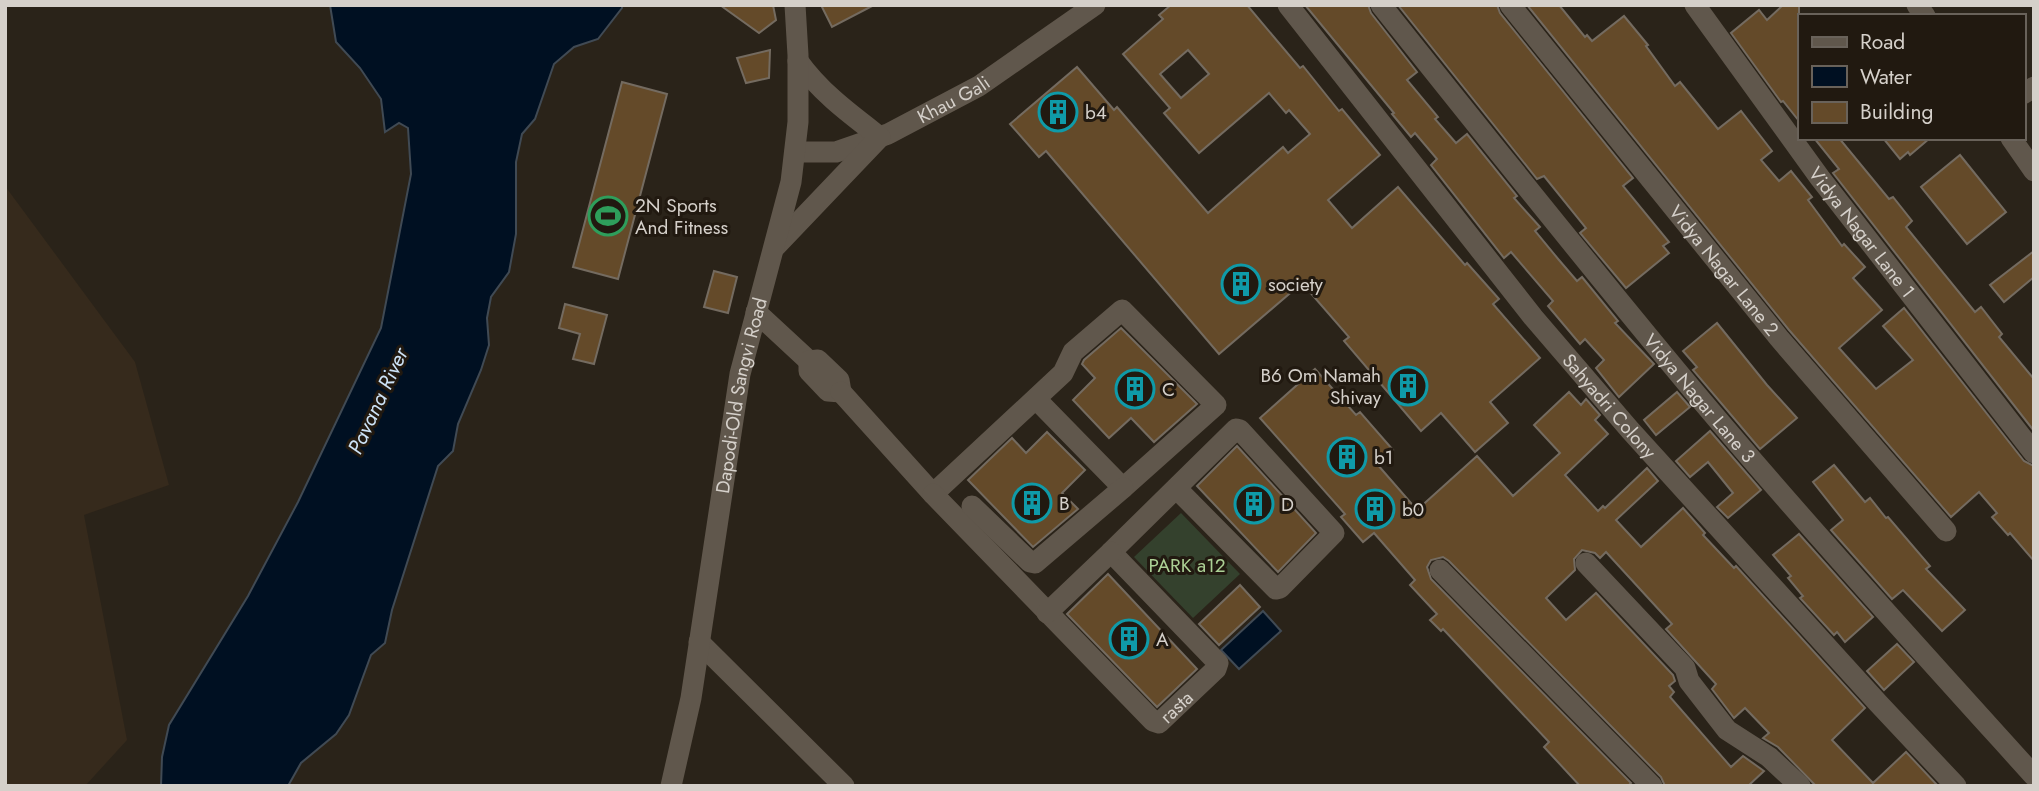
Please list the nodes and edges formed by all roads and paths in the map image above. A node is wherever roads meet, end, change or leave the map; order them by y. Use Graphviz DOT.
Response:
graph roads {
  1 [pos="796,5"];
  2 [pos="1095,5"];
  3 [pos="1288,5"];
  4 [pos="1381,5"];
  5 [pos="1510,5"];
  6 [pos="1695,5"];
  7 [pos="1070,12"];
  8 [pos="798,61"];
  9 [pos="880,137"];
  10 [pos="2012,140"];
  11 [pos="795,152"];
  12 [pos="2034,171"];
  13 [pos="772,250"];
  14 [pos="756,312"];
  15 [pos="1036,399"];
  16 [pos="2034,453"];
  17 [pos="1124,488"];
  18 [pos="1176,488"];
  19 [pos="933,494"];
  20 [pos="972,506"];
  21 [pos="1946,531"];
  22 [pos="1111,552"];
  23 [pos="1586,563"];
  24 [pos="1440,570"];
  25 [pos="1047,613"];
  26 [pos="699,642"];
  27 [pos="2034,776"];
  28 [pos="670,786"];
  29 [pos="844,786"];
  30 [pos="1652,786"];
  31 [pos="1800,786"];
  32 [pos="1956,786"];
  1 -- 8 [label="street, Dapodi-Old Sangvi Road"];
  2 -- 7 [label="street, Khau Gali"];
  3 -- 32 [label="street, Sahyadri Colony"];
  4 -- 27 [label="street, Vidya Nagar Lane 3"];
  5 -- 21 [label="street, Vidya Nagar Lane 2"];
  6 -- 16 [label="street, Vidya Nagar Lane 1"];
  7 -- 9 [label="street, Khau Gali"];
  8 -- 9 [label="street"];
  8 -- 11 [label="street, Dapodi-Old Sangvi Road"];
  9 -- 11 [label="street, Khau Gali"];
  9 -- 13 [label="street"];
  10 -- 12 [label="street"];
  11 -- 13 [label="street, Dapodi-Old Sangvi Road"];
  13 -- 14 [label="street, Dapodi-Old Sangvi Road"];
  14 -- 19 [label="street, rasta"];
  14 -- 26 [label="street, Dapodi-Old Sangvi Road"];
  15 -- 17 [label="street"];
  15 -- 17 [label="street"];
  15 -- 19 [label="street"];
  17 -- 20 [label="street"];
  18 -- 18 [label="street"];
  18 -- 22 [label="street"];
  19 -- 25 [label="street, rasta"];
  22 -- 25 [label="street"];
  22 -- 25 [label="street, rasta"];
  23 -- 31 [label="street"];
  24 -- 30 [label="street"];
  26 -- 28 [label="street, Dapodi-Old Sangvi Road"];
  26 -- 29 [label="street"];
}
